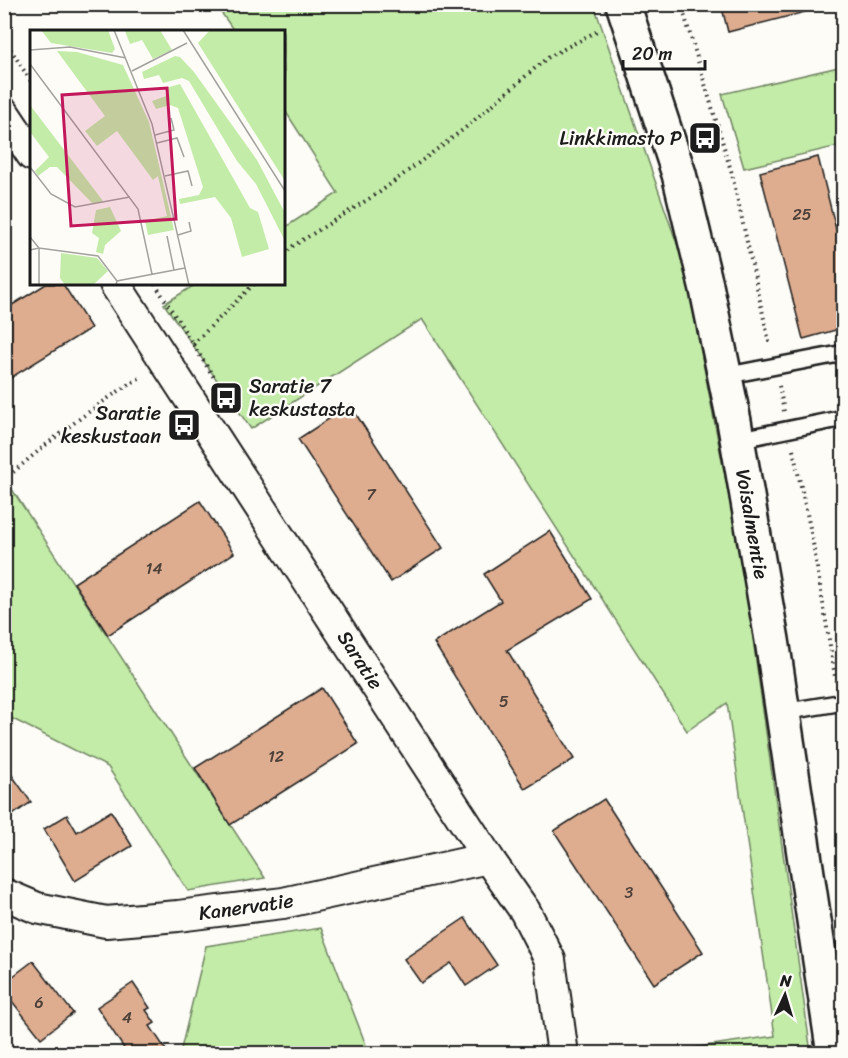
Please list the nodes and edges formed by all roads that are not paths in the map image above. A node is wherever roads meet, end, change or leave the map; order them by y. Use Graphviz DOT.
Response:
graph roads {
  1 [pos="616,15"];
  2 [pos="4,113"];
  3 [pos="30,152"];
  4 [pos="116,285"];
  5 [pos="843,353"];
  6 [pos="724,376"];
  7 [pos="843,418"];
  8 [pos="737,440"];
  9 [pos="843,702"];
  10 [pos="783,712"];
  11 [pos="488,858"];
  12 [pos="4,894"];
  13 [pos="563,1053"];
  14 [pos="834,1053"];
  1 -- 6 [label="street, Voisalmentie"];
  2 -- 3 [label="street"];
  4 -- 11 [label="street, Saratie"];
  5 -- 6 [label="lane"];
  6 -- 8 [label="street, Voisalmentie"];
  7 -- 8 [label="lane"];
  8 -- 10 [label="street, Voisalmentie"];
  9 -- 10 [label="lane"];
  10 -- 14 [label="street, Voisalmentie"];
  11 -- 12 [label="street, Kanervatie"];
  11 -- 13 [label="street, Saratie"];
}
